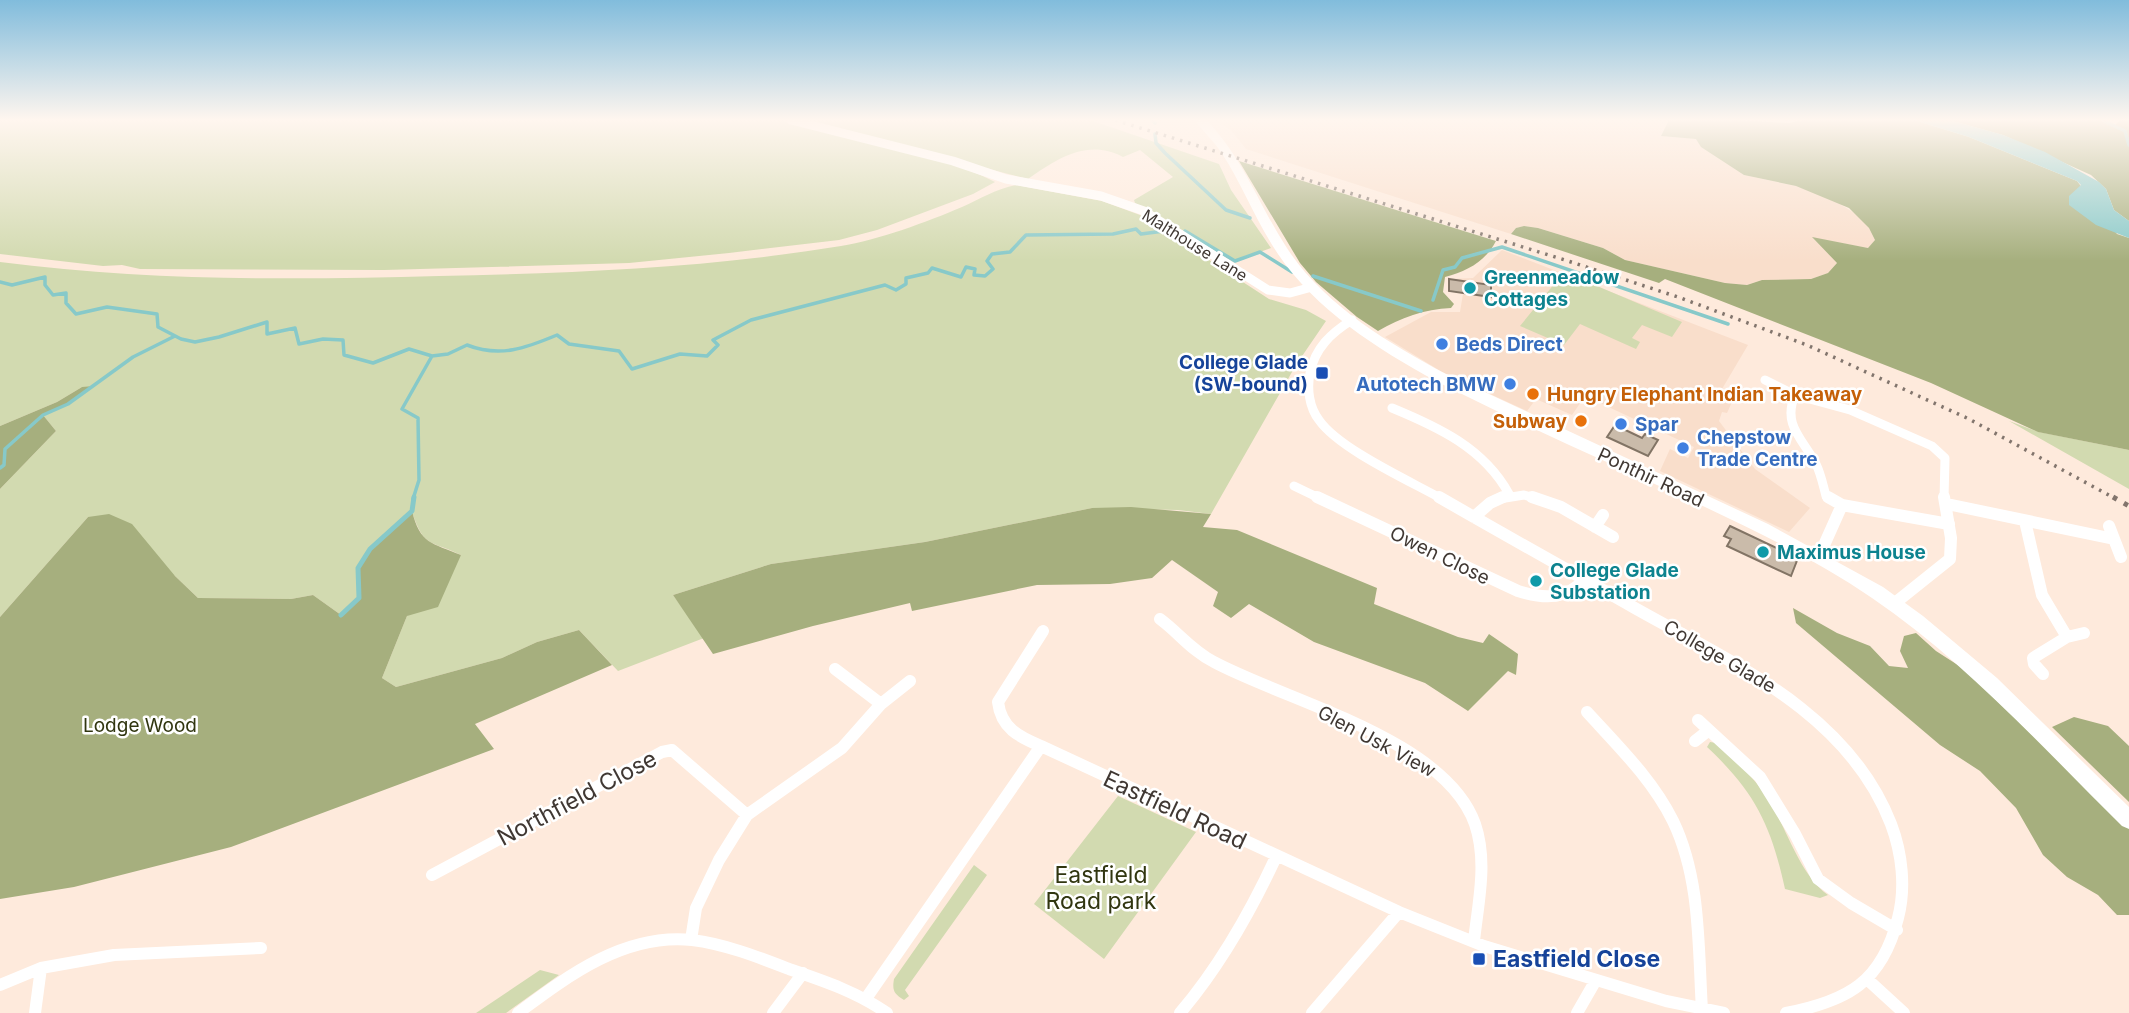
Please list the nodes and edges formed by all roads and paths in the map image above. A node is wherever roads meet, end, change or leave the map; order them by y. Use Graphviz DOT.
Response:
graph roads {
  1 [pos="971,167"];
  2 [pos="1234,167"];
  3 [pos="1312,287"];
  4 [pos="1352,320"];
  5 [pos="1765,380"];
  6 [pos="1795,395"];
  7 [pos="1392,408"];
  8 [pos="1294,486"];
  9 [pos="1509,494"];
  10 [pos="1947,503"];
  11 [pos="1842,505"];
  12 [pos="1603,515"];
  13 [pos="1474,517"];
  14 [pos="2025,521"];
  15 [pos="1950,524"];
  16 [pos="2109,526"];
  17 [pos="1595,527"];
  18 [pos="1613,537"];
  19 [pos="2114,539"];
  20 [pos="1825,543"];
  21 [pos="2121,556"];
  22 [pos="1585,579"];
  23 [pos="1895,603"];
  24 [pos="1160,619"];
  25 [pos="1043,631"];
  26 [pos="2084,633"];
  27 [pos="2067,637"];
  28 [pos="835,669"];
  29 [pos="2043,674"];
  30 [pos="909,681"];
  31 [pos="881,704"];
  32 [pos="1587,712"];
  33 [pos="1698,720"];
  34 [pos="1709,730"];
  35 [pos="1695,741"];
  36 [pos="1041,746"];
  37 [pos="747,816"];
  38 [pos="2129,820"];
  39 [pos="1276,857"];
  40 [pos="432,875"];
  41 [pos="1399,912"];
  42 [pos="1897,930"];
  43 [pos="691,940"];
  44 [pos="1474,941"];
  45 [pos="261,948"];
  46 [pos="41,968"];
  47 [pos="803,973"];
  48 [pos="1596,980"];
  49 [pos="1868,980"];
  50 [pos="0,985"];
  51 [pos="867,997"];
  52 [pos="1702,1010"];
  53 [pos="36,1013"];
  54 [pos="518,1013"];
  55 [pos="773,1013"];
  56 [pos="887,1013"];
  57 [pos="1180,1013"];
  58 [pos="1312,1013"];
  59 [pos="1577,1013"];
  60 [pos="1724,1013"];
  61 [pos="1786,1013"];
  62 [pos="1904,1013"];
  1 -- 3 [label="street, Malthouse Lane"];
  2 -- 3 [label="main road, Ponthir Road"];
  3 -- 4 [label="main road, Ponthir Road"];
  4 -- 13 [label="street, College Glade"];
  4 -- 23 [label="main road, Ponthir Road"];
  5 -- 6 [label="street"];
  6 -- 10 [label="street"];
  6 -- 11 [label="street"];
  7 -- 9 [label="street"];
  8 -- 22 [label="street, Owen Close"];
  9 -- 13 [label="street"];
  9 -- 17 [label="street"];
  10 -- 14 [label="street"];
  10 -- 15 [label="street"];
  11 -- 15 [label="street"];
  11 -- 20 [label="street"];
  12 -- 17 [label="street"];
  13 -- 22 [label="street, College Glade"];
  14 -- 19 [label="street"];
  14 -- 27 [label="street"];
  15 -- 23 [label="street"];
  16 -- 19 [label="street"];
  17 -- 18 [label="street"];
  19 -- 21 [label="street"];
  22 -- 42 [label="street, College Glade"];
  23 -- 38 [label="main road, Ponthir Road"];
  24 -- 44 [label="street, Glen Usk View"];
  25 -- 36 [label="street, Eastfield Road"];
  26 -- 27 [label="street"];
  27 -- 29 [label="street"];
  28 -- 31 [label="street"];
  30 -- 31 [label="street"];
  31 -- 37 [label="street"];
  32 -- 52 [label="street"];
  33 -- 34 [label="street"];
  34 -- 35 [label="street"];
  34 -- 42 [label="street"];
  36 -- 39 [label="street, Eastfield Road"];
  36 -- 51 [label="street"];
  37 -- 40 [label="street, Northfield Close"];
  37 -- 43 [label="street"];
  39 -- 41 [label="street, Eastfield Road"];
  39 -- 57 [label="street"];
  41 -- 44 [label="street, Eastfield Road"];
  41 -- 58 [label="street"];
  42 -- 49 [label="street, College Glade"];
  43 -- 47 [label="street"];
  43 -- 54 [label="street"];
  44 -- 48 [label="street, Eastfield Road"];
  45 -- 46 [label="street"];
  46 -- 50 [label="street"];
  46 -- 53 [label="street"];
  47 -- 51 [label="street"];
  47 -- 55 [label="street"];
  48 -- 52 [label="street"];
  48 -- 59 [label="street"];
  49 -- 61 [label="street, College Glade"];
  49 -- 62 [label="street"];
  51 -- 56 [label="street"];
  52 -- 60 [label="street"];
}
